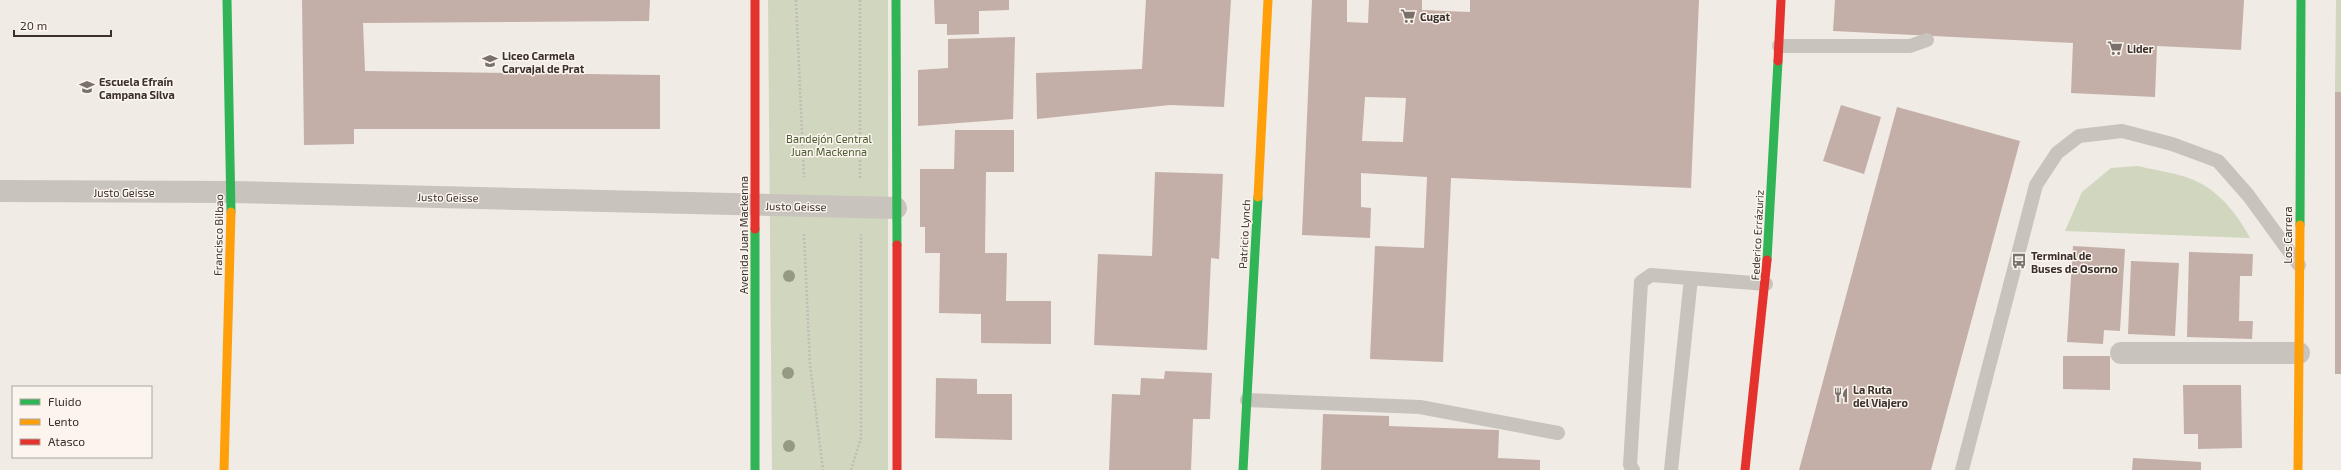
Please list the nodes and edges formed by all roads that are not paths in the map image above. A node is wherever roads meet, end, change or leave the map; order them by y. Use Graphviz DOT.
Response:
graph roads {
  1 [pos="227,0"];
  2 [pos="755,0"];
  3 [pos="896,0"];
  4 [pos="1268,0"];
  5 [pos="1781,0"];
  6 [pos="2301,0"];
  7 [pos="1927,40"];
  8 [pos="1779,46"];
  9 [pos="0,191"];
  10 [pos="232,192"];
  11 [pos="756,205"];
  12 [pos="896,208"];
  13 [pos="2299,265"];
  14 [pos="1691,278"];
  15 [pos="1766,284"];
  16 [pos="2121,353"];
  17 [pos="2299,353"];
  18 [pos="1247,400"];
  19 [pos="1558,434"];
  20 [pos="224,470"];
  21 [pos="755,470"];
  22 [pos="897,470"];
  23 [pos="1243,470"];
  24 [pos="1632,470"];
  25 [pos="1671,470"];
  26 [pos="1745,470"];
  27 [pos="1962,470"];
  28 [pos="2298,470"];
  1 -- 10 [label="main road, Francisco Bilbao"];
  2 -- 11 [label="main road, Avenida Juan Mackenna"];
  3 -- 12 [label="main road"];
  4 -- 18 [label="main road, Patricio Lynch"];
  5 -- 8 [label="main road, Federico Errázuriz"];
  6 -- 13 [label="main road, Los Carrera"];
  7 -- 8 [label="lane"];
  8 -- 15 [label="main road, Federico Errázuriz"];
  9 -- 10 [label="street, Justo Geisse"];
  10 -- 11 [label="street, Justo Geisse"];
  10 -- 20 [label="main road, Francisco Bilbao"];
  11 -- 12 [label="street, Justo Geisse"];
  11 -- 21 [label="main road, Avenida Juan Mackenna"];
  12 -- 22 [label="main road"];
  13 -- 17 [label="main road, Los Carrera"];
  13 -- 27 [label="lane"];
  14 -- 15 [label="lane"];
  14 -- 24 [label="lane"];
  14 -- 25 [label="lane"];
  15 -- 26 [label="main road, Federico Errázuriz"];
  16 -- 17 [label="street"];
  17 -- 28 [label="main road, Los Carrera"];
  18 -- 19 [label="lane"];
  18 -- 23 [label="main road, Patricio Lynch"];
}
